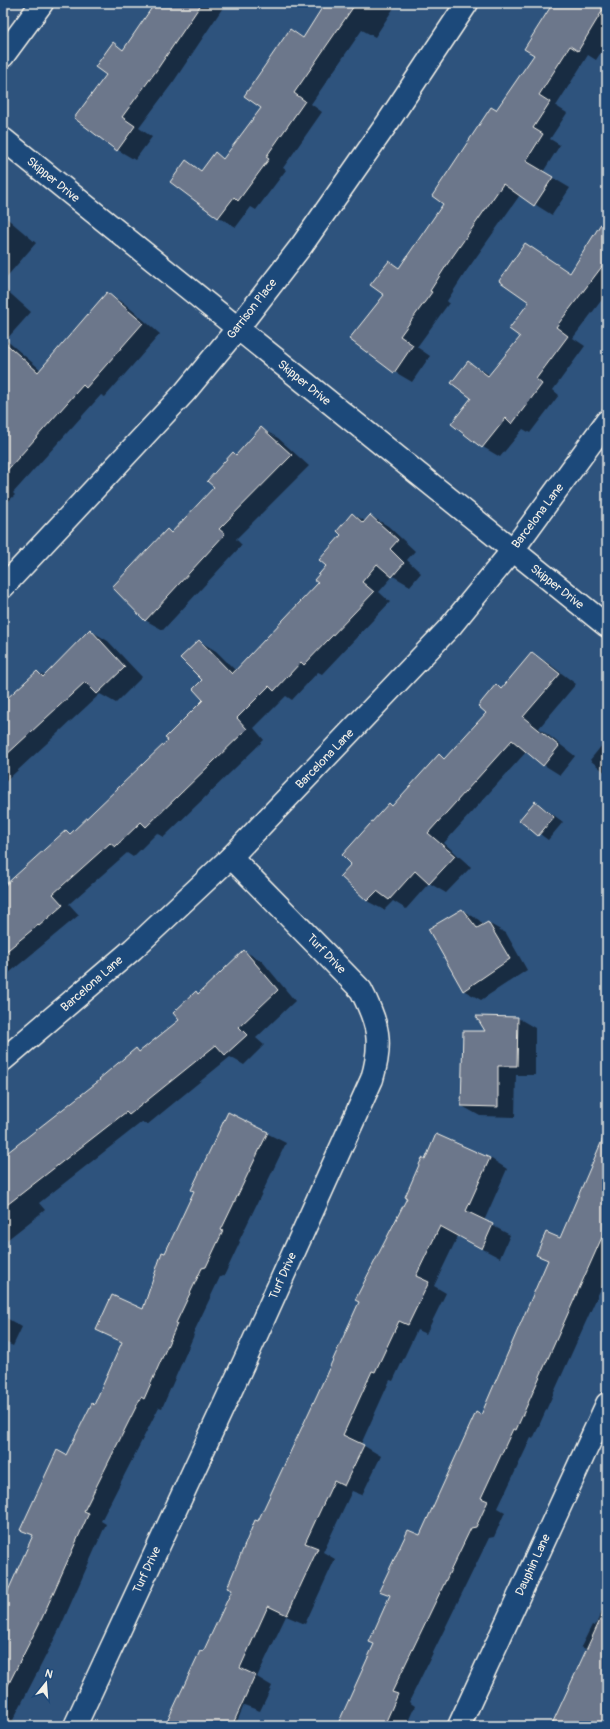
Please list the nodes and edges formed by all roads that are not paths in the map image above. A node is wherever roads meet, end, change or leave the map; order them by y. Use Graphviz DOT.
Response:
graph roads {
  1 [pos="42,3"];
  2 [pos="467,3"];
  3 [pos="3,56"];
  4 [pos="3,139"];
  5 [pos="237,329"];
  6 [pos="607,421"];
  7 [pos="512,551"];
  8 [pos="3,588"];
  9 [pos="607,626"];
  10 [pos="231,857"];
  11 [pos="3,1060"];
  12 [pos="607,1404"];
  13 [pos="75,1726"];
  14 [pos="459,1726"];
  1 -- 3 [label="street"];
  2 -- 5 [label="street, Garrison Place"];
  4 -- 5 [label="street, Skipper Drive"];
  5 -- 7 [label="street, Skipper Drive"];
  5 -- 8 [label="street, Garrison Place"];
  6 -- 7 [label="street, Barcelona Lane"];
  7 -- 9 [label="street, Skipper Drive"];
  7 -- 10 [label="street, Barcelona Lane"];
  10 -- 11 [label="street, Barcelona Lane"];
  10 -- 13 [label="street, Turf Drive"];
  12 -- 14 [label="street, Dauphin Lane"];
}
